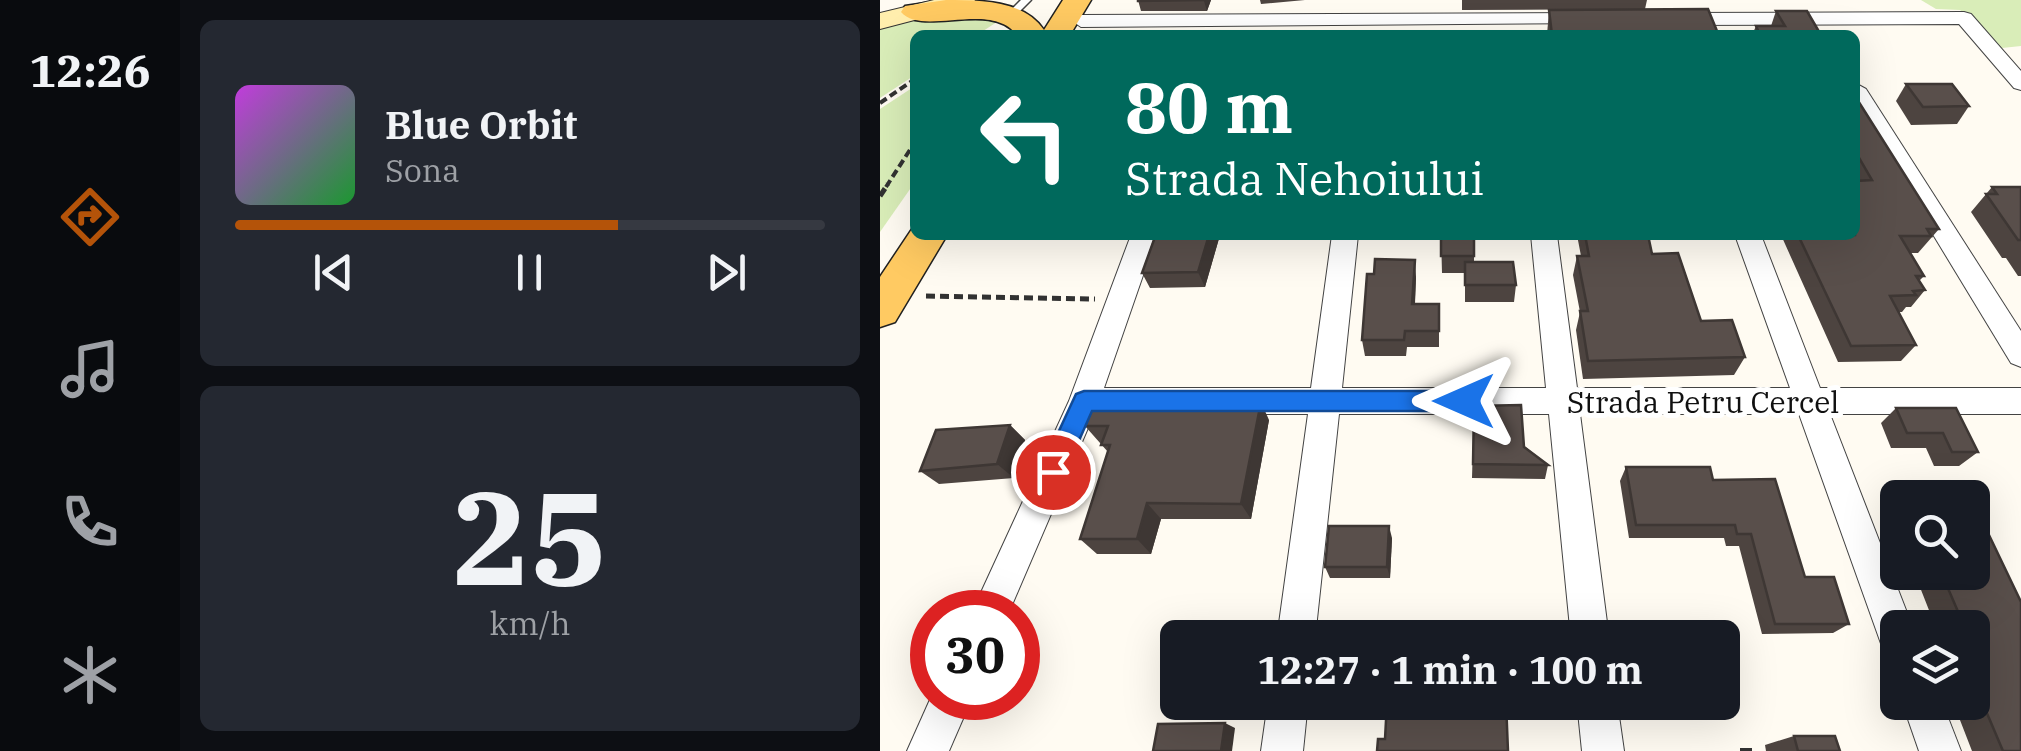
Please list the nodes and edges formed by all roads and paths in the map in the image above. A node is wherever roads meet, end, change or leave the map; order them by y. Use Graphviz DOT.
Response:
graph roads {
  1 [pos="963,0"];
  2 [pos="1230,0"];
  3 [pos="1799,0"];
  4 [pos="1020,6"];
  5 [pos="1073,7"];
  6 [pos="915,12"];
  7 [pos="1371,18"];
  8 [pos="1518,18"];
  9 [pos="1662,18"];
  10 [pos="1608,19"];
  11 [pos="880,21"];
  12 [pos="1816,27"];
  13 [pos="1219,28"];
  14 [pos="1033,30"];
  15 [pos="1043,30"];
  16 [pos="1058,30"];
  17 [pos="910,82"];
  18 [pos="2021,84"];
  19 [pos="1860,97"];
  20 [pos="880,103"];
  21 [pos="910,150"];
  22 [pos="880,196"];
  23 [pos="910,236"];
  24 [pos="925,240"];
  25 [pos="1142,240"];
  26 [pos="1344,240"];
  27 [pos="1545,240"];
  28 [pos="1750,240"];
  29 [pos="889,294"];
  30 [pos="1121,300"];
  31 [pos="2021,355"];
  32 [pos="1084,401"];
  33 [pos="1324,401"];
  34 [pos="1562,401"];
  35 [pos="1810,401"];
  36 [pos="2021,401"];
  37 [pos="1000,590"];
  38 [pos="1888,610"];
  39 [pos="1298,620"];
  40 [pos="1588,620"];
  41 [pos="942,720"];
  42 [pos="1286,720"];
  43 [pos="1599,720"];
  44 [pos="1929,720"];
  45 [pos="928,751"];
  46 [pos="1282,751"];
  47 [pos="1603,751"];
  48 [pos="1740,751"];
  49 [pos="1753,751"];
  50 [pos="1940,751"];
  1 -- 6 [label="street"];
  2 -- 13 [label="street"];
  3 -- 12 [label="street"];
  4 -- 6 [label="main road"];
  4 -- 14 [label="main road"];
  5 -- 13 [label="street"];
  5 -- 15 [label="main road"];
  5 -- 16 [label="main road"];
  6 -- 11 [label="street"];
  7 -- 8 [label="street"];
  7 -- 13 [label="street"];
  8 -- 10 [label="street"];
  9 -- 12 [label="street"];
  12 -- 18 [label="street"];
  17 -- 20 [label="path"];
  19 -- 31 [label="street"];
  21 -- 22 [label="path"];
  23 -- 29 [label="main road"];
  24 -- 29 [label="main road"];
  25 -- 30 [label="street"];
  26 -- 33 [label="street"];
  27 -- 34 [label="street"];
  28 -- 35 [label="street"];
  29 -- 30 [label="path"];
  30 -- 32 [label="street"];
  32 -- 33 [label="street, Strada Petru Cercel"];
  32 -- 37 [label="street"];
  33 -- 34 [label="street, Strada Petru Cercel"];
  33 -- 39 [label="street"];
  34 -- 35 [label="street, Strada Petru Cercel"];
  34 -- 40 [label="street"];
  35 -- 36 [label="street, Strada Petru Cercel"];
  35 -- 38 [label="street"];
  41 -- 45 [label="street"];
  42 -- 46 [label="street"];
  43 -- 47 [label="street"];
  44 -- 50 [label="street"];
  48 -- 49 [label="path"];
}
